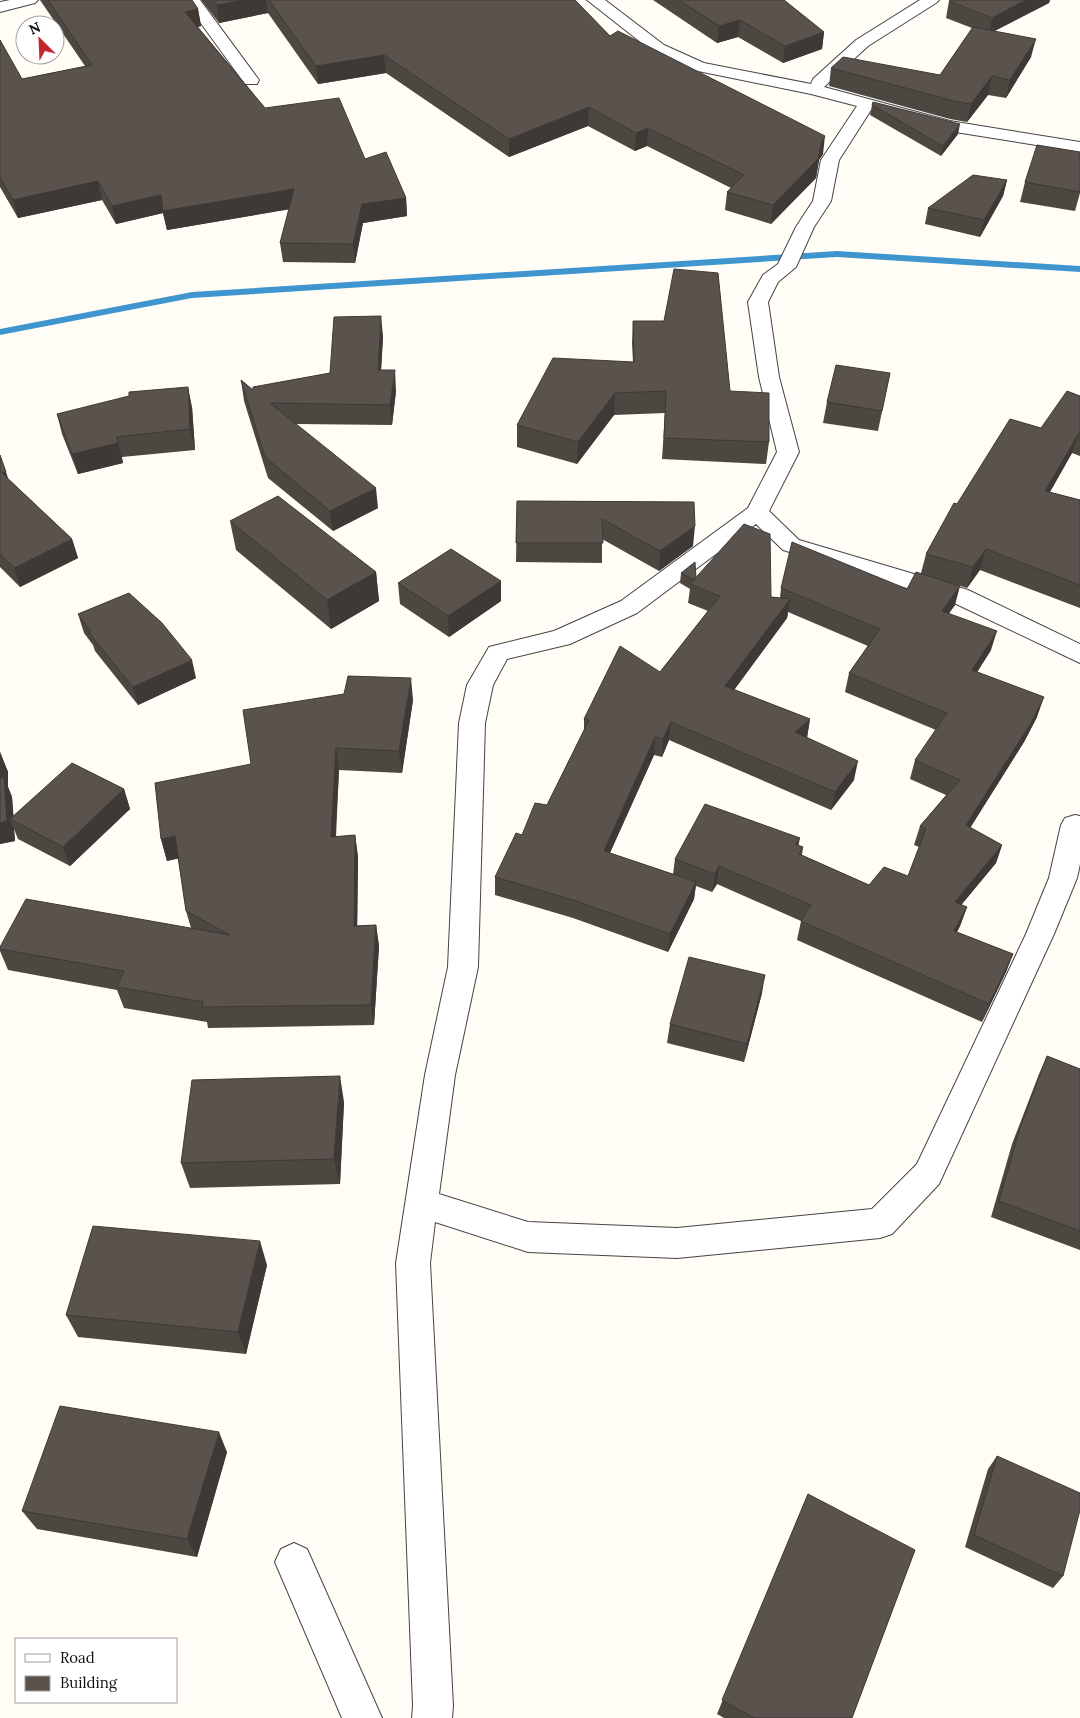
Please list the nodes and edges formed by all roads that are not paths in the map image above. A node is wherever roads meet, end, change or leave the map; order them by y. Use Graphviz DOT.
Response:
graph roads {
  1 [pos="30,0"];
  2 [pos="192,0"];
  3 [pos="595,0"];
  4 [pos="931,0"];
  5 [pos="0,7"];
  6 [pos="251,80"];
  7 [pos="813,89"];
  8 [pos="867,104"];
  9 [pos="1080,147"];
  10 [pos="756,512"];
  11 [pos="1080,654"];
  12 [pos="1080,831"];
  13 [pos="422,1203"];
  14 [pos="294,1562"];
  15 [pos="362,1718"];
  16 [pos="432,1718"];
  1 -- 5 [label="street"];
  2 -- 6 [label="street"];
  3 -- 7 [label="street"];
  4 -- 7 [label="street"];
  7 -- 8 [label="street"];
  8 -- 9 [label="street"];
  8 -- 10 [label="street"];
  10 -- 11 [label="street"];
  10 -- 13 [label="street"];
  12 -- 13 [label="street"];
  13 -- 16 [label="street"];
  14 -- 15 [label="street"];
}
